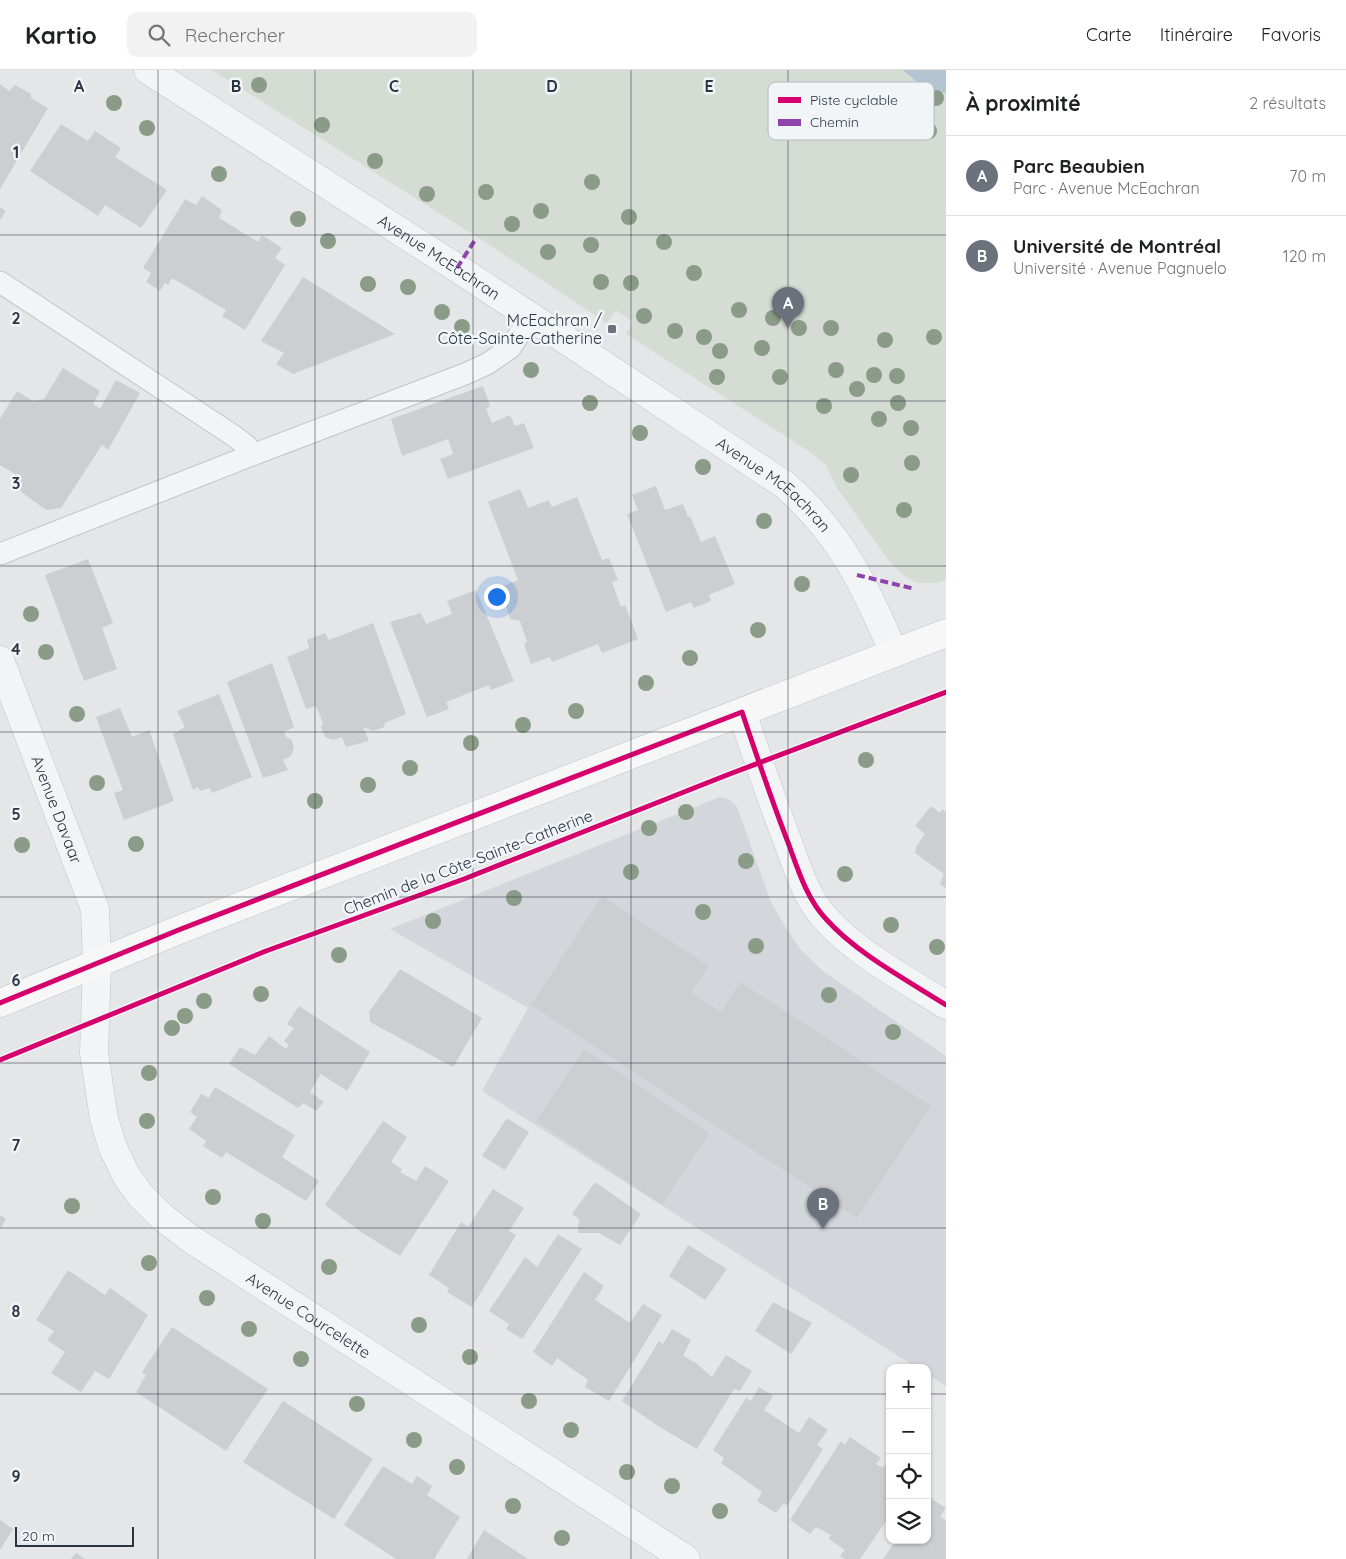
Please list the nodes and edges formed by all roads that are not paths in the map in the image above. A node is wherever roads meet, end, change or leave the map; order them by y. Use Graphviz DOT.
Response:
graph roads {
  1 [pos="148,70"];
  2 [pos="0,282"];
  3 [pos="531,317"];
  4 [pos="252,455"];
  5 [pos="0,554"];
  6 [pos="946,634"];
  7 [pos="894,654"];
  8 [pos="0,660"];
  9 [pos="742,712"];
  10 [pos="98,963"];
  11 [pos="0,1002"];
  12 [pos="946,1005"];
  13 [pos="686,1559"];
  1 -- 3 [label="street, Avenue McEachran"];
  2 -- 4 [label="lane"];
  3 -- 4 [label="lane"];
  3 -- 7 [label="street, Avenue McEachran"];
  4 -- 5 [label="lane"];
  6 -- 7 [label="main road"];
  7 -- 9 [label="main road"];
  8 -- 10 [label="street, Avenue Davaar"];
  9 -- 10 [label="main road"];
  9 -- 12 [label="street"];
  10 -- 11 [label="main road"];
  10 -- 13 [label="street, Avenue Courcelette"];
}
